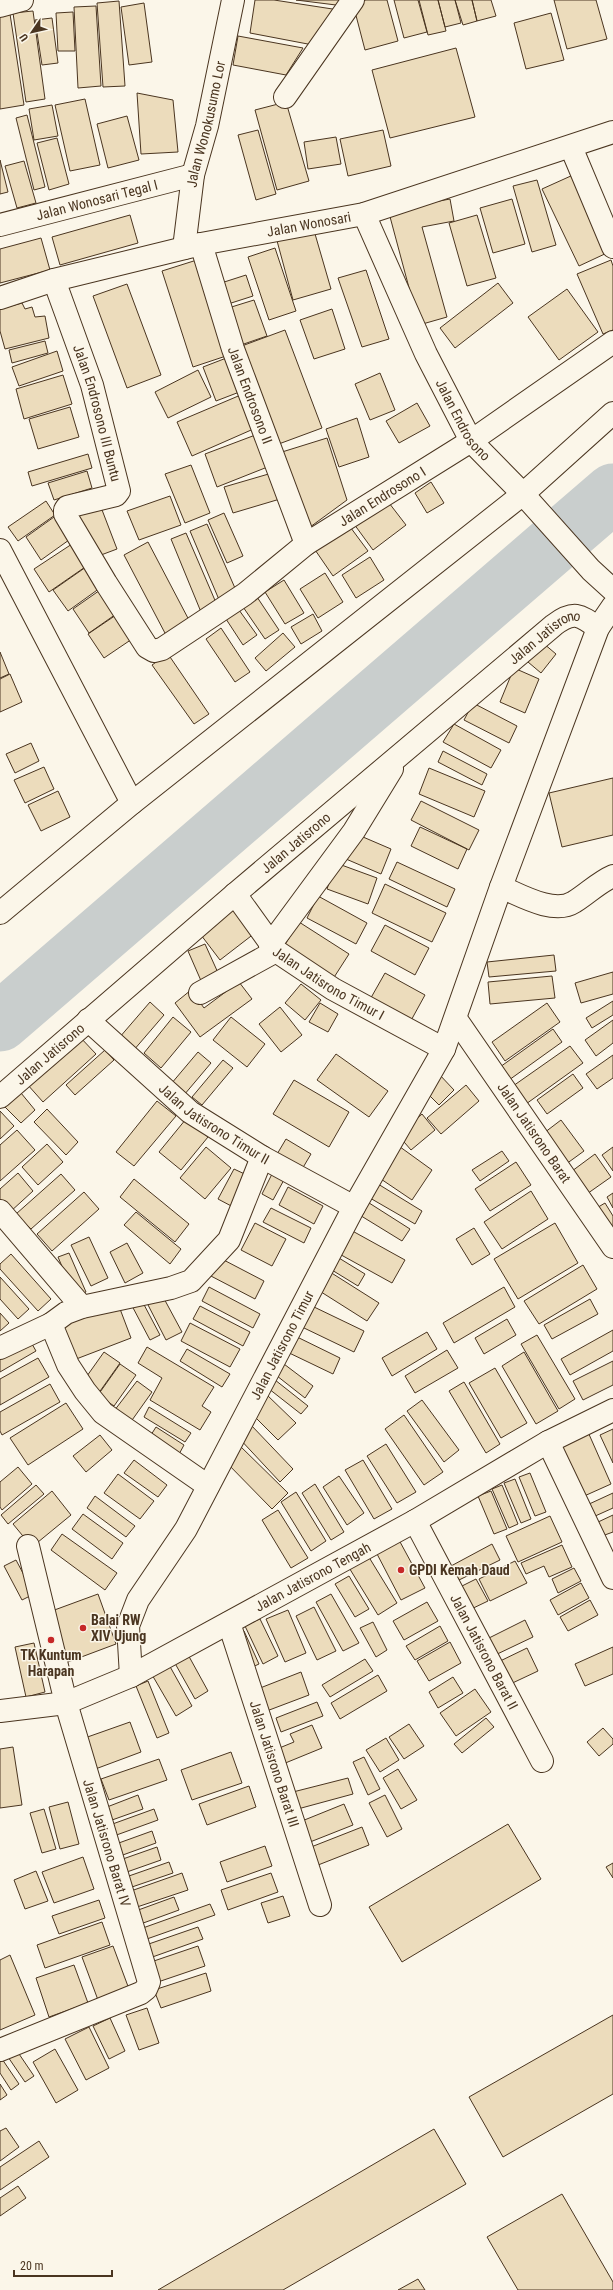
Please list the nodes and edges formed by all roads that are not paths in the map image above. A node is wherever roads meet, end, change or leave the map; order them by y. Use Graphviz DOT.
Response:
graph roads {
  1 [pos="22,0"];
  2 [pos="233,0"];
  3 [pos="353,0"];
  4 [pos="0,6"];
  5 [pos="285,97"];
  6 [pos="613,132"];
  7 [pos="571,147"];
  8 [pos="193,175"];
  9 [pos="364,214"];
  10 [pos="0,225"];
  11 [pos="192,246"];
  12 [pos="613,247"];
  13 [pos="54,280"];
  14 [pos="0,298"];
  15 [pos="613,342"];
  16 [pos="613,413"];
  17 [pos="470,441"];
  18 [pos="528,500"];
  19 [pos="306,544"];
  20 [pos="0,550"];
  21 [pos="613,590"];
  22 [pos="613,606"];
  23 [pos="598,628"];
  24 [pos="154,651"];
  25 [pos="402,752"];
  26 [pos="132,804"];
  27 [pos="613,876"];
  28 [pos="501,887"];
  29 [pos="235,894"];
  30 [pos="0,913"];
  31 [pos="273,948"];
  32 [pos="200,993"];
  33 [pos="456,1018"];
  34 [pos="88,1020"];
  35 [pos="444,1049"];
  36 [pos="0,1097"];
  37 [pos="262,1157"];
  38 [pos="354,1207"];
  39 [pos="0,1211"];
  40 [pos="613,1246"];
  41 [pos="82,1307"];
  42 [pos="51,1324"];
  43 [pos="0,1348"];
  44 [pos="613,1410"];
  45 [pos="548,1442"];
  46 [pos="208,1486"];
  47 [pos="415,1521"];
  48 [pos="28,1546"];
  49 [pos="613,1578"];
  50 [pos="229,1623"];
  51 [pos="131,1676"];
  52 [pos="66,1703"];
  53 [pos="0,1711"];
  54 [pos="542,1761"];
  55 [pos="320,1905"];
  56 [pos="0,2050"];
  1 -- 4 [label="street"];
  2 -- 8 [label="street, Jalan Wonokusumo Lor"];
  3 -- 5 [label="street"];
  6 -- 7 [label="street, Jalan Wonosari"];
  7 -- 9 [label="street, Jalan Wonosari"];
  7 -- 12 [label="street"];
  8 -- 10 [label="street, Jalan Wonosari Tegal I"];
  8 -- 11 [label="street, Jalan Wonokusumo Lor"];
  9 -- 11 [label="street, Jalan Wonosari"];
  9 -- 17 [label="street, Jalan Endrosono"];
  11 -- 13 [label="street, Jalan Wonosari"];
  11 -- 19 [label="street, Jalan Endrosono II"];
  13 -- 14 [label="street, Jalan Wonosari"];
  13 -- 24 [label="street, Jalan Endrosono III Buntu"];
  15 -- 17 [label="street, Jalan Endrosono I"];
  16 -- 18 [label="street"];
  17 -- 18 [label="street, Jalan Endrosono"];
  17 -- 19 [label="street, Jalan Endrosono I"];
  18 -- 21 [label="street, Jalan Endrosono"];
  18 -- 26 [label="street"];
  19 -- 24 [label="street, Jalan Endrosono I"];
  20 -- 26 [label="street"];
  22 -- 23 [label="street, Jalan Jatisrono"];
  23 -- 25 [label="street, Jalan Jatisrono"];
  23 -- 28 [label="street, Jalan Jatisrono"];
  25 -- 29 [label="street, Jalan Jatisrono"];
  25 -- 31 [label="street"];
  26 -- 30 [label="street"];
  27 -- 28 [label="street"];
  28 -- 33 [label="street, Jalan Jatisrono"];
  29 -- 31 [label="street, Jalan Jatisrono Timur I"];
  29 -- 34 [label="street, Jalan Jatisrono"];
  31 -- 32 [label="street"];
  31 -- 35 [label="street, Jalan Jatisrono Timur I"];
  33 -- 35 [label="street, Jalan Jatisrono Timur"];
  33 -- 40 [label="street, Jalan Jatisrono Barat"];
  34 -- 36 [label="street, Jalan Jatisrono"];
  34 -- 37 [label="street, Jalan Jatisrono Timur II"];
  35 -- 38 [label="street, Jalan Jatisrono Timur"];
  37 -- 38 [label="street, Jalan Jatisrono Timur II"];
  37 -- 41 [label="street"];
  38 -- 46 [label="street, Jalan Jatisrono Timur"];
  39 -- 41 [label="street"];
  41 -- 42 [label="street"];
  42 -- 43 [label="street"];
  42 -- 46 [label="street"];
  44 -- 45 [label="street, Jalan Jatisrono Tengah"];
  45 -- 47 [label="street, Jalan Jatisrono Tengah"];
  45 -- 49 [label="street"];
  46 -- 51 [label="street, Jalan Jatisrono Timur"];
  47 -- 50 [label="street, Jalan Jatisrono Tengah"];
  47 -- 54 [label="street, Jalan Jatisrono Barat II"];
  48 -- 52 [label="street, Jalan Jatisrono Barat IV"];
  50 -- 51 [label="street, Jalan Jatisrono Tengah"];
  50 -- 55 [label="street, Jalan Jatisrono Barat III"];
  51 -- 52 [label="street, Jalan Jatisrono Tengah"];
  52 -- 53 [label="street, Jalan Jatisrono Tengah"];
  52 -- 56 [label="street, Jalan Jatisrono Barat IV"];
}
